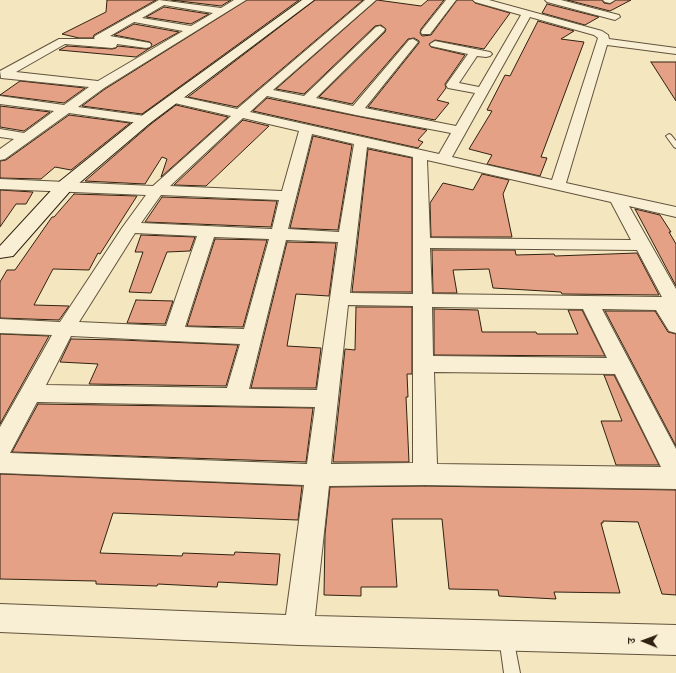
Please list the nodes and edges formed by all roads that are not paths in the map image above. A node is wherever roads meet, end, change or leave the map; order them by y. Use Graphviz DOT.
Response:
graph roads {
  1 [pos="241,0"];
  2 [pos="309,0"];
  3 [pos="371,0"];
  4 [pos="451,0"];
  5 [pos="478,0"];
  6 [pos="508,0"];
  7 [pos="550,0"];
  8 [pos="610,0"];
  9 [pos="495,5"];
  10 [pos="190,6"];
  11 [pos="222,11"];
  12 [pos="527,13"];
  13 [pos="131,19"];
  14 [pos="161,24"];
  15 [pos="192,29"];
  16 [pos="380,29"];
  17 [pos="608,30"];
  18 [pos="426,32"];
  19 [pos="413,42"];
  20 [pos="435,44"];
  21 [pos="676,51"];
  22 [pos="475,52"];
  23 [pos="502,56"];
  24 [pos="2,74"];
  25 [pos="100,85"];
  26 [pos="482,91"];
  27 [pos="264,92"];
  28 [pos="174,99"];
  29 [pos="0,100"];
  30 [pos="306,101"];
  31 [pos="66,109"];
  32 [pos="356,111"];
  33 [pos="241,114"];
  34 [pos="145,120"];
  35 [pos="306,129"];
  36 [pos="460,131"];
  37 [pos="0,133"];
  38 [pos="669,136"];
  39 [pos="26,137"];
  40 [pos="361,141"];
  41 [pos="676,146"];
  42 [pos="420,154"];
  43 [pos="0,156"];
  44 [pos="443,160"];
  45 [pos="0,184"];
  46 [pos="558,185"];
  47 [pos="65,186"];
  48 [pos="157,190"];
  49 [pos="288,196"];
  50 [pos="617,198"];
  51 [pos="676,212"];
  52 [pos="130,228"];
  53 [pos="207,231"];
  54 [pos="278,234"];
  55 [pos="347,237"];
  56 [pos="422,243"];
  57 [pos="642,246"];
  58 [pos="2,255"];
  59 [pos="340,299"];
  60 [pos="422,300"];
  61 [pos="589,302"];
  62 [pos="670,304"];
  63 [pos="0,326"];
  64 [pos="676,326"];
  65 [pos="65,329"];
  66 [pos="173,334"];
  67 [pos="252,337"];
  68 [pos="423,364"];
  69 [pos="621,366"];
  70 [pos="31,393"];
  71 [pos="236,396"];
  72 [pos="328,399"];
  73 [pos="0,449"];
  74 [pos="0,463"];
  75 [pos="676,473"];
  76 [pos="425,474"];
  77 [pos="318,475"];
  78 [pos="676,478"];
  79 [pos="0,618"];
  80 [pos="299,630"];
  81 [pos="506,635"];
  82 [pos="676,640"];
  83 [pos="512,673"];
  1 -- 11 [label="street"];
  2 -- 28 [label="street"];
  3 -- 27 [label="street"];
  4 -- 18 [label="street"];
  5 -- 9 [label="street"];
  6 -- 9 [label="street"];
  7 -- 17 [label="street"];
  8 -- 17 [label="street"];
  9 -- 12 [label="street"];
  10 -- 11 [label="street"];
  10 -- 13 [label="street"];
  10 -- 14 [label="street"];
  11 -- 15 [label="street"];
  12 -- 17 [label="street"];
  12 -- 23 [label="street"];
  13 -- 14 [label="street"];
  13 -- 24 [label="street"];
  14 -- 15 [label="street"];
  15 -- 25 [label="street"];
  16 -- 30 [label="street"];
  17 -- 21 [label="street"];
  17 -- 46 [label="street"];
  19 -- 32 [label="street"];
  20 -- 22 [label="street"];
  22 -- 23 [label="street"];
  22 -- 26 [label="street"];
  23 -- 26 [label="street"];
  24 -- 25 [label="street"];
  25 -- 31 [label="street"];
  26 -- 36 [label="street"];
  27 -- 30 [label="street"];
  27 -- 33 [label="street"];
  28 -- 33 [label="street"];
  28 -- 34 [label="street"];
  29 -- 31 [label="street"];
  30 -- 32 [label="street"];
  31 -- 34 [label="street"];
  31 -- 39 [label="street"];
  32 -- 36 [label="street"];
  33 -- 35 [label="street"];
  33 -- 48 [label="street"];
  34 -- 47 [label="street"];
  35 -- 40 [label="street"];
  35 -- 49 [label="street"];
  36 -- 44 [label="street"];
  37 -- 39 [label="street"];
  38 -- 41 [label="lane"];
  39 -- 43 [label="street"];
  40 -- 42 [label="street"];
  40 -- 55 [label="street"];
  42 -- 44 [label="street"];
  42 -- 56 [label="street"];
  44 -- 46 [label="street"];
  45 -- 47 [label="street"];
  46 -- 50 [label="street"];
  47 -- 48 [label="street"];
  47 -- 58 [label="street"];
  48 -- 49 [label="street"];
  48 -- 52 [label="street"];
  49 -- 54 [label="street"];
  50 -- 51 [label="street"];
  50 -- 57 [label="street"];
  52 -- 53 [label="street"];
  52 -- 65 [label="street"];
  53 -- 54 [label="street"];
  53 -- 66 [label="street"];
  54 -- 55 [label="street"];
  54 -- 67 [label="street"];
  55 -- 59 [label="street"];
  56 -- 57 [label="street"];
  56 -- 60 [label="street"];
  57 -- 62 [label="street"];
  59 -- 60 [label="street"];
  59 -- 72 [label="street"];
  60 -- 61 [label="street"];
  60 -- 68 [label="street"];
  61 -- 62 [label="street"];
  61 -- 69 [label="street"];
  62 -- 64 [label="street"];
  63 -- 65 [label="street"];
  65 -- 66 [label="street"];
  65 -- 70 [label="street"];
  66 -- 67 [label="street"];
  67 -- 71 [label="street"];
  68 -- 69 [label="street"];
  68 -- 76 [label="street"];
  69 -- 75 [label="street"];
  70 -- 71 [label="street"];
  70 -- 73 [label="street"];
  71 -- 72 [label="street"];
  72 -- 77 [label="street"];
  74 -- 77 [label="street"];
  76 -- 77 [label="street"];
  76 -- 78 [label="street"];
  77 -- 80 [label="street"];
  79 -- 80 [label="street"];
  80 -- 81 [label="street"];
  81 -- 82 [label="street"];
  81 -- 83 [label="lane"];
}
